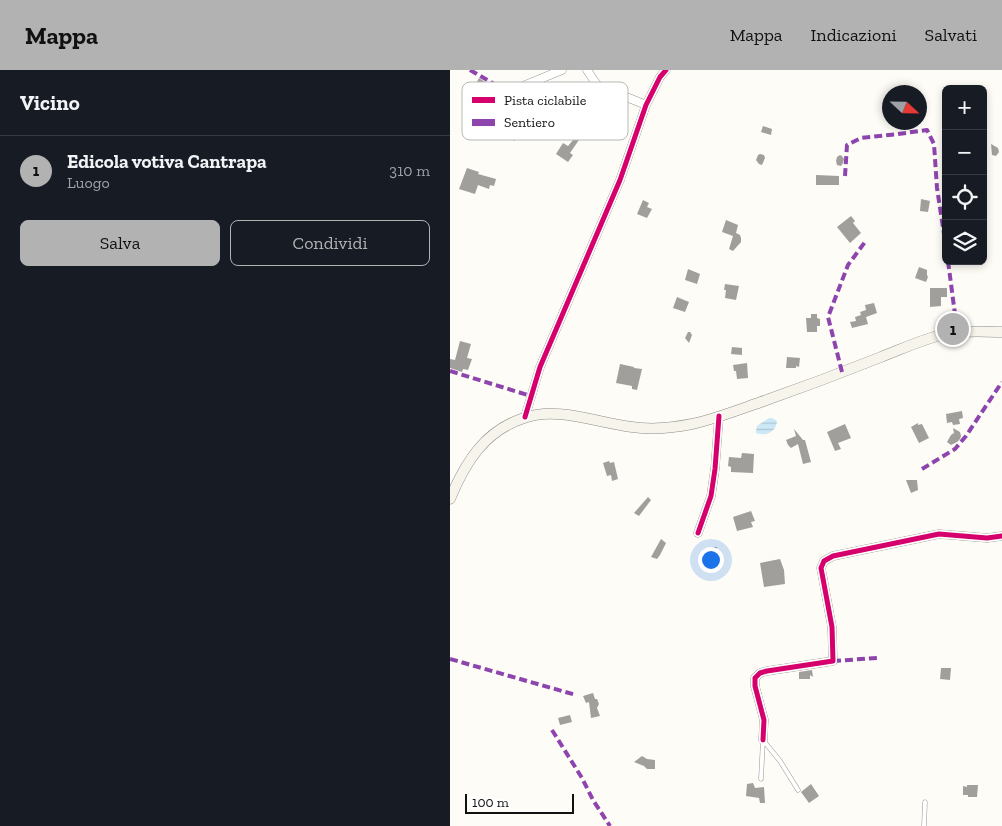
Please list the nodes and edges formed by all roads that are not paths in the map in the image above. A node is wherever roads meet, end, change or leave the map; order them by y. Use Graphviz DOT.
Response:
graph roads {
  1 [pos="562,70"];
  2 [pos="587,70"];
  3 [pos="666,70"];
  4 [pos="533,82"];
  5 [pos="595,82"];
  6 [pos="628,98"];
  7 [pos="646,105"];
  8 [pos="1002,332"];
  9 [pos="719,416"];
  10 [pos="525,417"];
  11 [pos="450,499"];
  12 [pos="698,533"];
  13 [pos="1002,536"];
  14 [pos="763,740"];
  15 [pos="761,778"];
  16 [pos="798,790"];
  17 [pos="926,802"];
  18 [pos="924,826"];
  1 -- 4 [label="street"];
  2 -- 5 [label="street"];
  3 -- 7 [label="street"];
  6 -- 7 [label="street"];
  7 -- 10 [label="street"];
  8 -- 9 [label="main road"];
  9 -- 10 [label="main road"];
  9 -- 12 [label="street"];
  10 -- 11 [label="main road"];
  13 -- 14 [label="street"];
  14 -- 15 [label="lane"];
  14 -- 16 [label="lane"];
  17 -- 18 [label="lane"];
}
